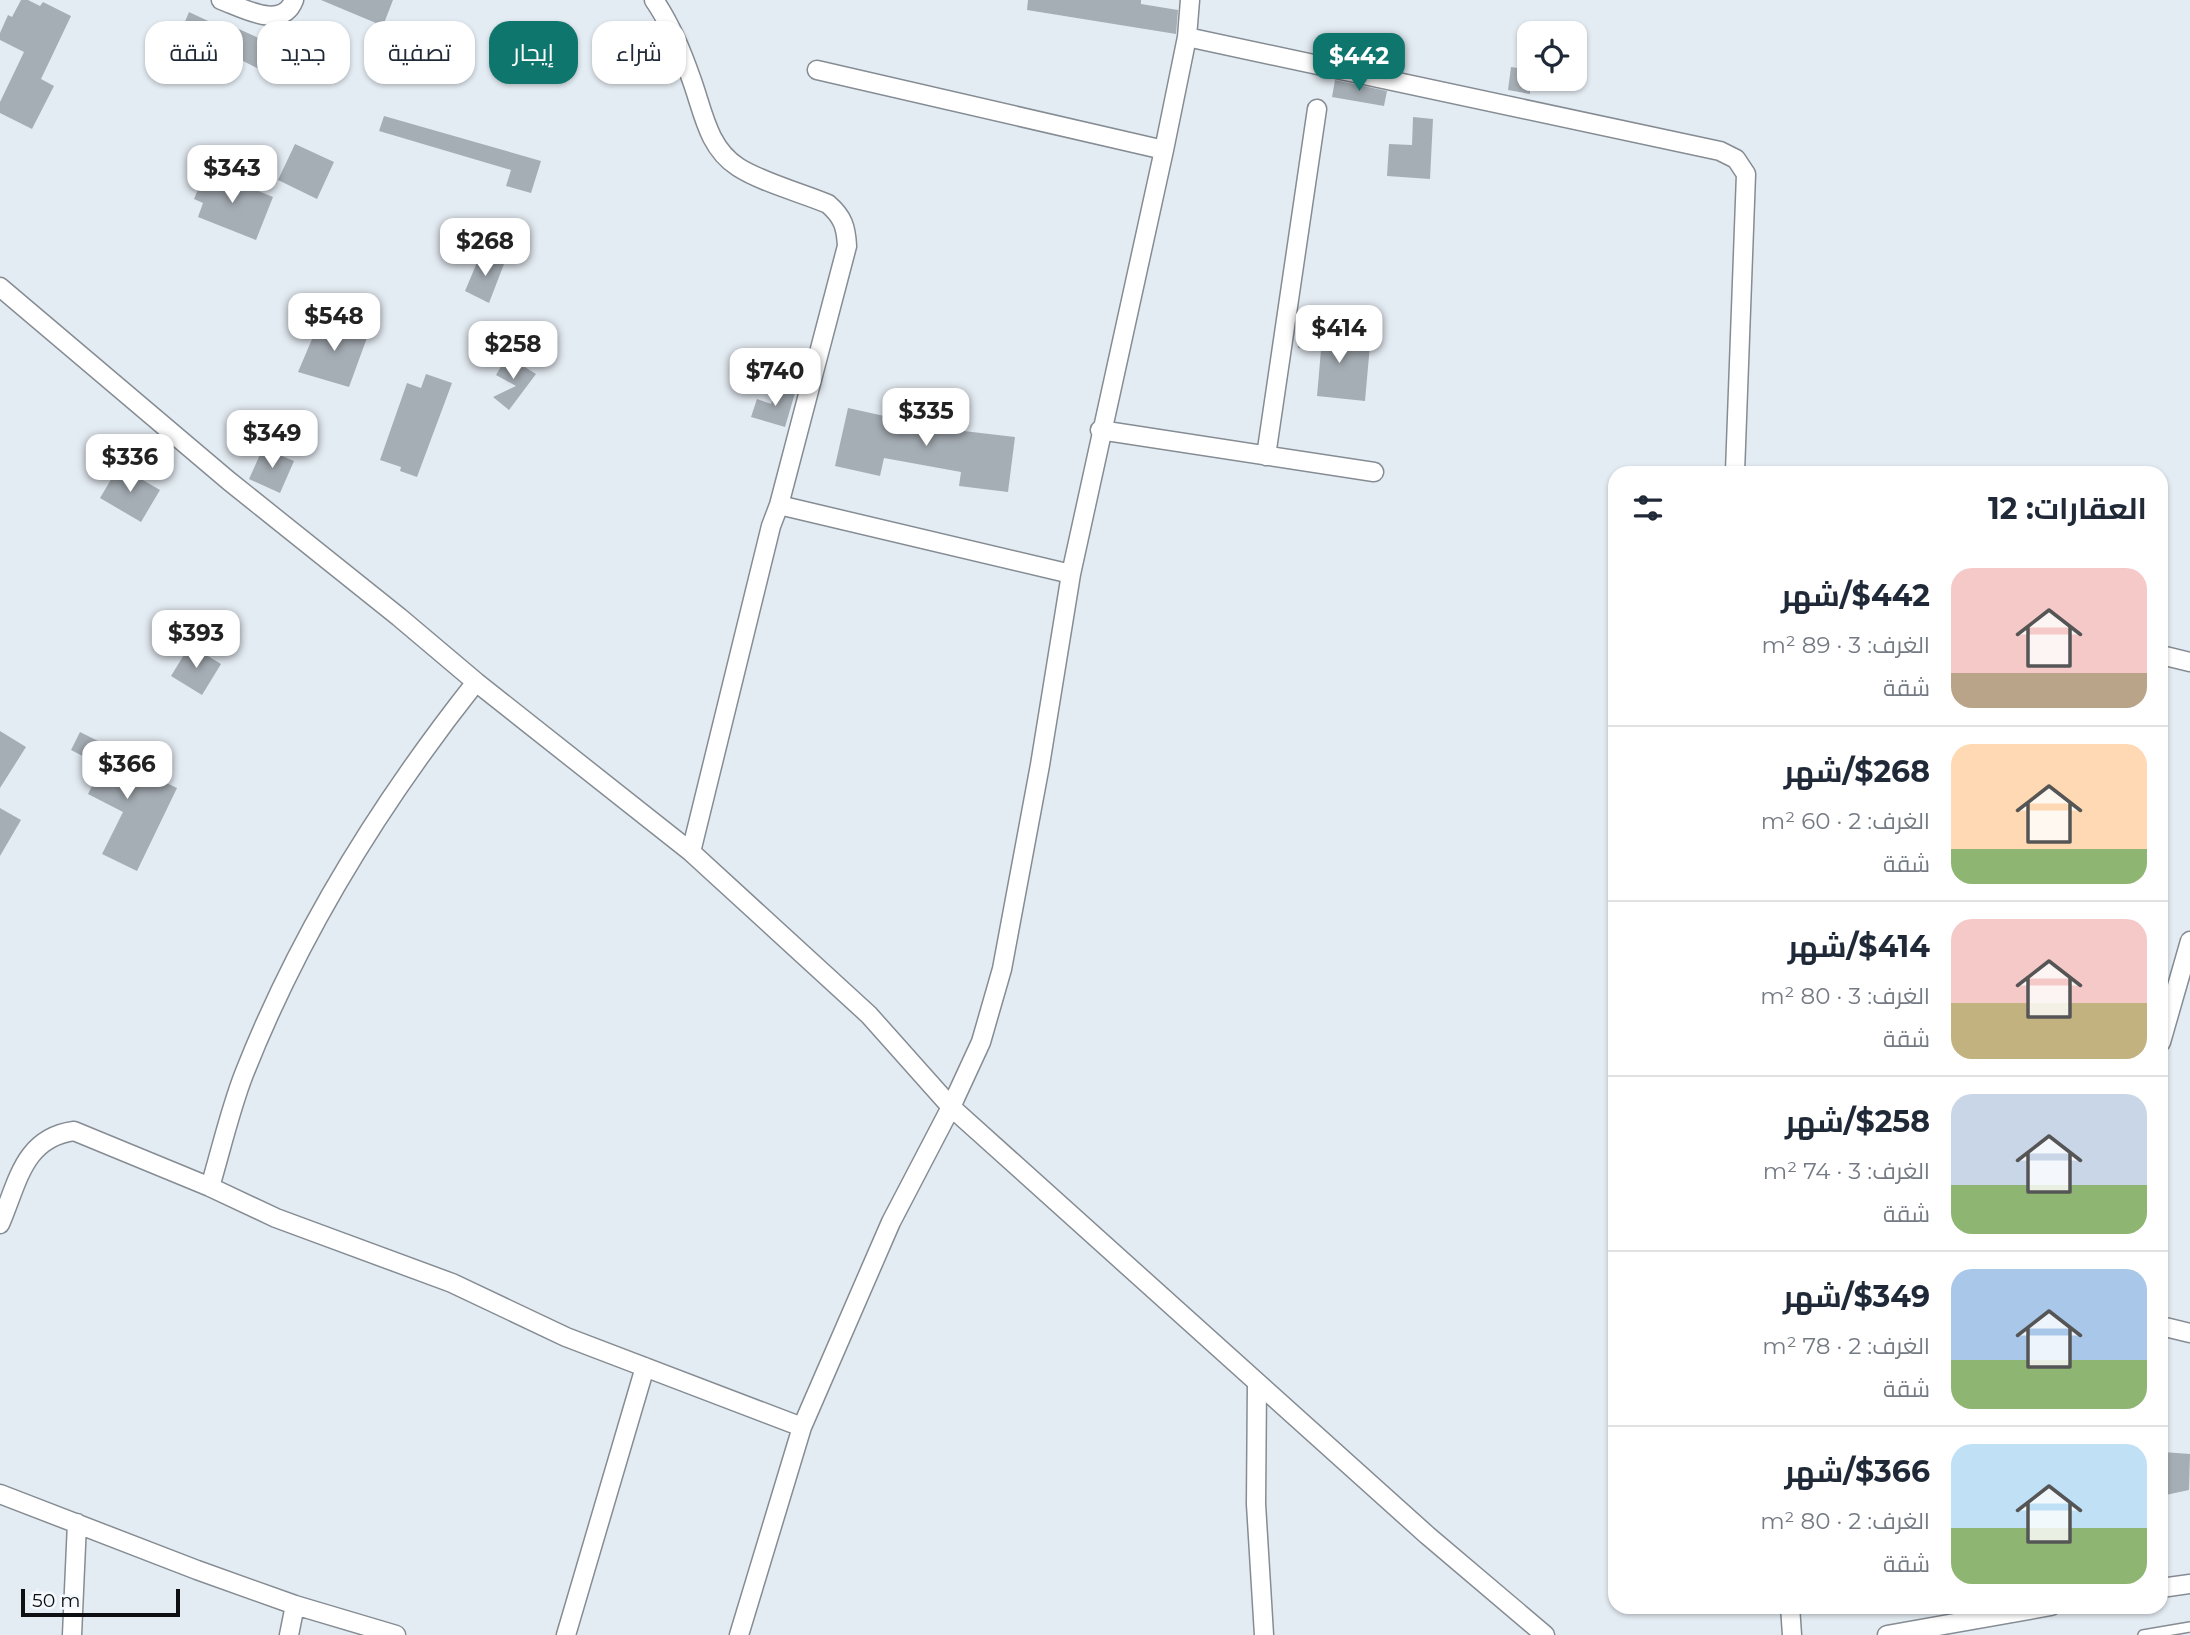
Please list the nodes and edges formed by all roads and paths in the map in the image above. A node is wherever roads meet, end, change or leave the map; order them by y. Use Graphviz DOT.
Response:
graph roads {
  1 [pos="221,0"];
  2 [pos="294,0"];
  3 [pos="653,0"];
  4 [pos="1190,0"];
  5 [pos="1186,37"];
  6 [pos="817,70"];
  7 [pos="1317,109"];
  8 [pos="1164,150"];
  9 [pos="0,287"];
  10 [pos="1100,430"];
  11 [pos="1266,456"];
  12 [pos="1735,466"];
  13 [pos="1374,472"];
  14 [pos="779,505"];
  15 [pos="1071,574"];
  16 [pos="2168,657"];
  17 [pos="2190,662"];
  18 [pos="476,682"];
  19 [pos="691,852"];
  20 [pos="2190,941"];
  21 [pos="2168,1018"];
  22 [pos="951,1107"];
  23 [pos="210,1186"];
  24 [pos="0,1224"];
  25 [pos="2168,1328"];
  26 [pos="2190,1333"];
  27 [pos="645,1367"];
  28 [pos="1257,1382"];
  29 [pos="802,1427"];
  30 [pos="0,1494"];
  31 [pos="77,1523"];
  32 [pos="2190,1584"];
  33 [pos="2168,1587"];
  34 [pos="295,1605"];
  35 [pos="1791,1614"];
  36 [pos="2006,1614"];
  37 [pos="2190,1627"];
  38 [pos="2172,1633"];
  39 [pos="72,1635"];
  40 [pos="289,1635"];
  41 [pos="396,1635"];
  42 [pos="566,1635"];
  43 [pos="739,1635"];
  44 [pos="1264,1635"];
  45 [pos="1545,1635"];
  46 [pos="1792,1635"];
  47 [pos="1887,1635"];
  48 [pos="2143,1635"];
  1 -- 2 [label="street"];
  3 -- 14 [label="street"];
  4 -- 5 [label="street"];
  5 -- 8 [label="street"];
  5 -- 12 [label="street"];
  6 -- 8 [label="street"];
  7 -- 11 [label="street"];
  8 -- 10 [label="street"];
  9 -- 18 [label="street"];
  10 -- 11 [label="street"];
  10 -- 15 [label="street"];
  11 -- 13 [label="street"];
  14 -- 15 [label="street"];
  14 -- 19 [label="street"];
  15 -- 22 [label="street"];
  16 -- 17 [label="street"];
  18 -- 19 [label="street"];
  18 -- 23 [label="street"];
  19 -- 22 [label="street"];
  20 -- 21 [label="street"];
  22 -- 28 [label="street"];
  22 -- 29 [label="street"];
  23 -- 24 [label="street"];
  23 -- 27 [label="street"];
  25 -- 26 [label="street"];
  27 -- 29 [label="street"];
  27 -- 42 [label="street"];
  28 -- 44 [label="street"];
  28 -- 45 [label="street"];
  29 -- 43 [label="street"];
  30 -- 31 [label="street"];
  31 -- 34 [label="street"];
  31 -- 39 [label="street"];
  32 -- 33 [label="street"];
  34 -- 40 [label="street"];
  34 -- 41 [label="street"];
  35 -- 46 [label="street"];
  36 -- 47 [label="street"];
  37 -- 38 [label="lane"];
  38 -- 48 [label="lane"];
}
